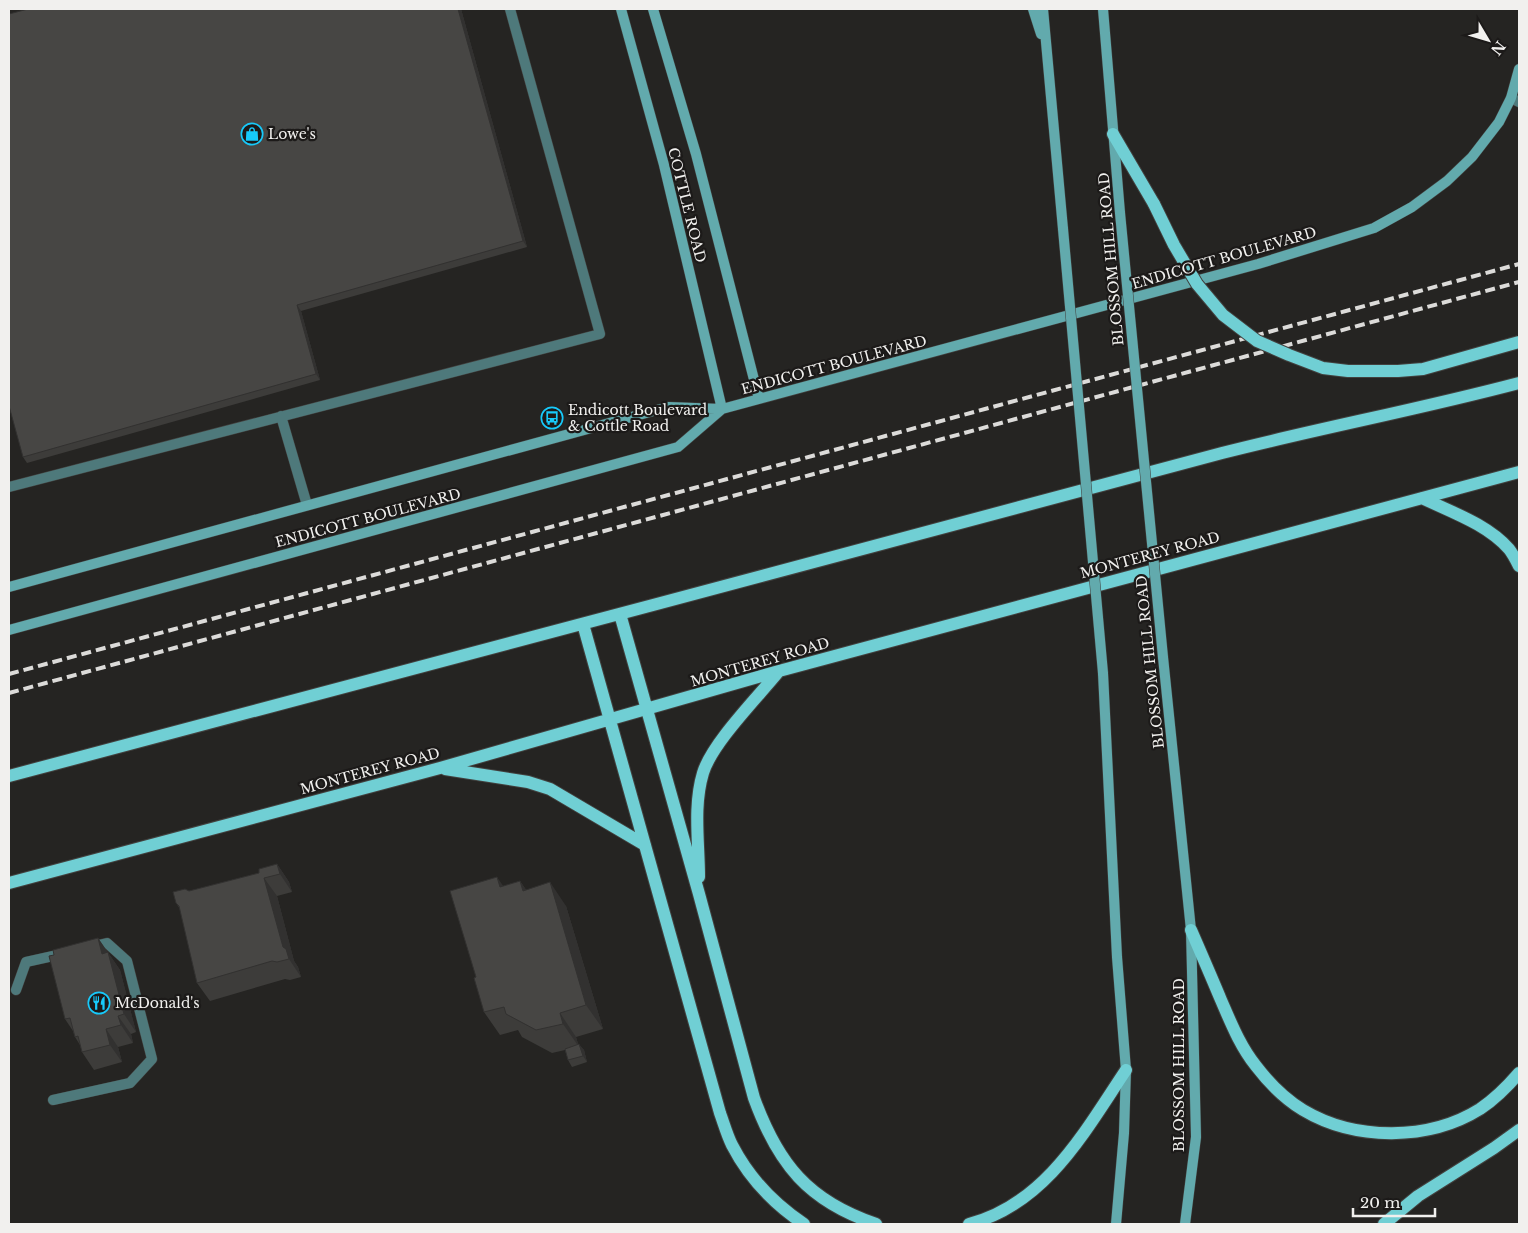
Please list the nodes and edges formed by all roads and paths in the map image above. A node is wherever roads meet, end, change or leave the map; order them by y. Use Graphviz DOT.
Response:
graph roads {
  1 [pos="510,9"];
  2 [pos="621,9"];
  3 [pos="653,9"];
  4 [pos="1033,9"];
  5 [pos="1043,9"];
  6 [pos="1103,9"];
  7 [pos="1047,56"];
  8 [pos="1519,69"];
  9 [pos="1515,100"];
  10 [pos="1113,134"];
  11 [pos="1519,342"];
  12 [pos="1519,383"];
  13 [pos="759,399"];
  14 [pos="722,409"];
  15 [pos="281,416"];
  16 [pos="1519,472"];
  17 [pos="9,487"];
  18 [pos="1422,498"];
  19 [pos="307,505"];
  20 [pos="1519,566"];
  21 [pos="9,587"];
  22 [pos="620,614"];
  23 [pos="583,624"];
  24 [pos="9,630"];
  25 [pos="779,671"];
  26 [pos="647,710"];
  27 [pos="610,720"];
  28 [pos="440,768"];
  29 [pos="9,776"];
  30 [pos="645,845"];
  31 [pos="9,882"];
  32 [pos="699,894"];
  33 [pos="1191,930"];
  34 [pos="16,990"];
  35 [pos="1126,1070"];
  36 [pos="1519,1073"];
  37 [pos="53,1100"];
  38 [pos="1519,1130"];
  39 [pos="804,1224"];
  40 [pos="876,1224"];
  41 [pos="969,1224"];
  42 [pos="1116,1224"];
  43 [pos="1185,1224"];
  44 [pos="1384,1224"];
  1 -- 15 [label="lane"];
  2 -- 14 [label="main road, COTTLE ROAD"];
  3 -- 13 [label="main road, COTTLE ROAD"];
  4 -- 7 [label="main road"];
  5 -- 7 [label="main road"];
  6 -- 10 [label="main road, BLOSSOM HILL ROAD"];
  7 -- 35 [label="main road, bridge"];
  8 -- 9 [label="main road, ENDICOTT BOULEVARD"];
  9 -- 13 [label="main road, ENDICOTT BOULEVARD"];
  10 -- 11 [label="main road, bridge"];
  10 -- 33 [label="main road, BLOSSOM HILL ROAD, bridge"];
  12 -- 22 [label="main road"];
  13 -- 14 [label="main road, ENDICOTT BOULEVARD"];
  14 -- 19 [label="main road, ENDICOTT BOULEVARD"];
  14 -- 24 [label="main road, ENDICOTT BOULEVARD"];
  15 -- 17 [label="lane"];
  15 -- 19 [label="lane"];
  16 -- 18 [label="main road, MONTEREY ROAD"];
  18 -- 20 [label="main road"];
  18 -- 25 [label="main road, MONTEREY ROAD"];
  19 -- 21 [label="main road, ENDICOTT BOULEVARD"];
  22 -- 23 [label="main road"];
  22 -- 26 [label="main road"];
  23 -- 27 [label="main road"];
  23 -- 29 [label="main road"];
  25 -- 26 [label="main road, MONTEREY ROAD"];
  25 -- 32 [label="main road"];
  26 -- 27 [label="main road, MONTEREY ROAD"];
  26 -- 32 [label="main road"];
  27 -- 28 [label="main road, MONTEREY ROAD"];
  27 -- 30 [label="main road"];
  28 -- 30 [label="main road"];
  28 -- 31 [label="main road, MONTEREY ROAD"];
  30 -- 39 [label="main road"];
  32 -- 40 [label="main road"];
  33 -- 36 [label="main road"];
  33 -- 43 [label="main road, BLOSSOM HILL ROAD"];
  34 -- 37 [label="lane"];
  35 -- 41 [label="main road"];
  35 -- 42 [label="main road"];
  38 -- 44 [label="main road"];
}
